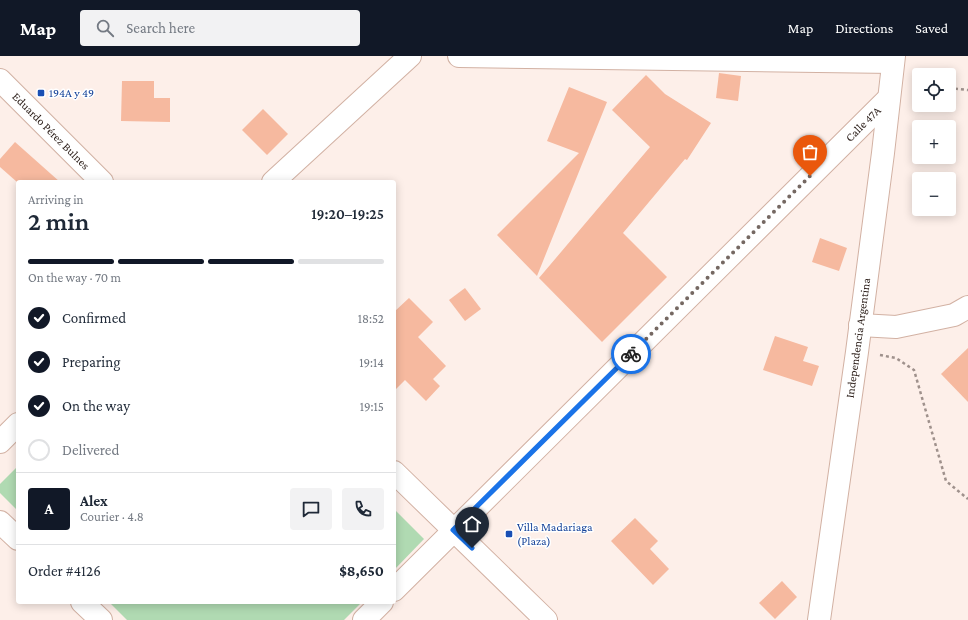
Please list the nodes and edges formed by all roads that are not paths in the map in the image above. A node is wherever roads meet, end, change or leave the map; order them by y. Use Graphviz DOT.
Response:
graph roads {
  1 [pos="410,56"];
  2 [pos="459,56"];
  3 [pos="893,59"];
  4 [pos="0,80"];
  5 [pos="889,98"];
  6 [pos="100,180"];
  7 [pos="275,180"];
  8 [pos="968,307"];
  9 [pos="860,325"];
  10 [pos="16,426"];
  11 [pos="0,442"];
  12 [pos="396,474"];
  13 [pos="0,522"];
  14 [pos="453,530"];
  15 [pos="16,537"];
  16 [pos="396,588"];
  17 [pos="84,604"];
  18 [pos="380,604"];
  19 [pos="101,620"];
  20 [pos="364,620"];
  21 [pos="546,620"];
  22 [pos="819,620"];
  1 -- 7 [label="street"];
  2 -- 3 [label="street"];
  3 -- 5 [label="street, Independencia Argentina"];
  4 -- 6 [label="street, Eduardo Pérez Bulnes"];
  5 -- 9 [label="street, Independencia Argentina"];
  5 -- 14 [label="street, Calle 47A"];
  8 -- 9 [label="street"];
  9 -- 22 [label="street, Independencia Argentina"];
  10 -- 11 [label="street"];
  12 -- 14 [label="street"];
  13 -- 15 [label="street"];
  14 -- 16 [label="street, Calle 47A"];
  14 -- 21 [label="street"];
  17 -- 19 [label="street"];
  18 -- 20 [label="street"];
}
